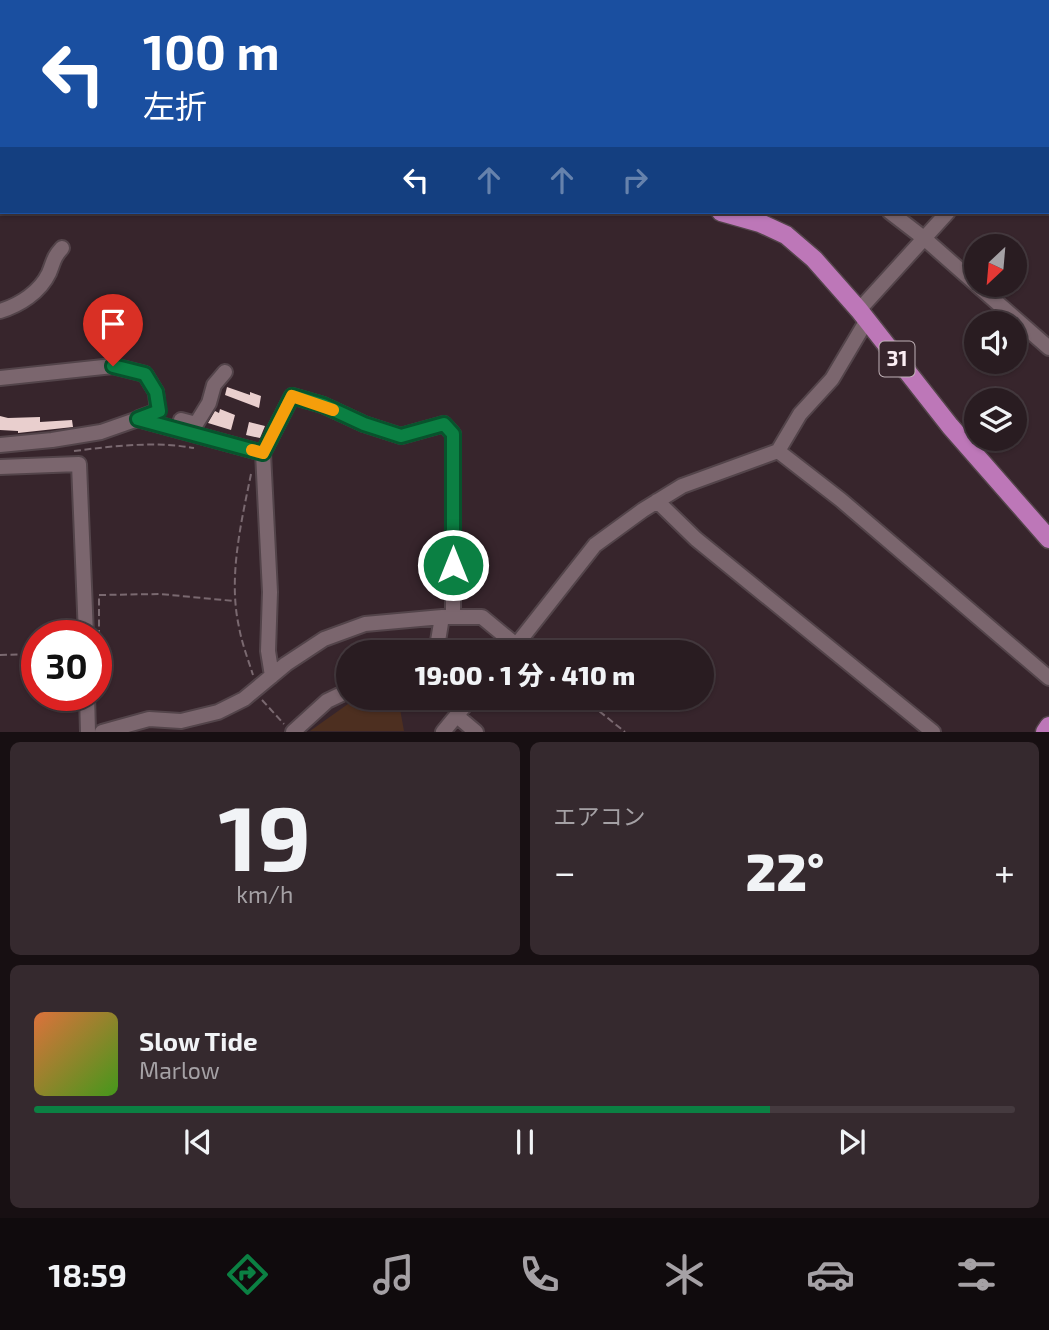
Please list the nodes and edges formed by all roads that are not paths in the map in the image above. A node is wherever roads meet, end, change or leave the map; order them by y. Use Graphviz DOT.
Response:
graph roads {
  1 [pos="728,214"];
  2 [pos="893,214"];
  3 [pos="946,214"];
  4 [pos="925,239"];
  5 [pos="62,248"];
  6 [pos="964,274"];
  7 [pos="992,298"];
  8 [pos="0,311"];
  9 [pos="863,315"];
  10 [pos="1049,348"];
  11 [pos="225,372"];
  12 [pos="0,378"];
  13 [pos="138,419"];
  14 [pos="0,445"];
  15 [pos="778,451"];
  16 [pos="258,458"];
  17 [pos="0,467"];
  18 [pos="657,501"];
  19 [pos="1049,539"];
  20 [pos="448,617"];
  21 [pos="85,620"];
  22 [pos="440,640"];
  23 [pos="504,640"];
  24 [pos="520,640"];
  25 [pos="272,676"];
  26 [pos="1049,678"];
  27 [pos="336,697"];
  28 [pos="462,710"];
  29 [pos="87,711"];
  30 [pos="457,716"];
  31 [pos="1049,726"];
  32 [pos="88,732"];
  33 [pos="102,732"];
  34 [pos="291,732"];
  35 [pos="443,732"];
  36 [pos="476,732"];
  37 [pos="933,732"];
  38 [pos="1045,732"];
  1 -- 9 [label="main road, 31"];
  2 -- 4 [label="street"];
  3 -- 4 [label="street"];
  4 -- 6 [label="street"];
  4 -- 9 [label="street"];
  5 -- 8 [label="street"];
  7 -- 10 [label="street"];
  9 -- 15 [label="street"];
  9 -- 19 [label="main road, 31"];
  11 -- 13 [label="street"];
  12 -- 13 [label="street"];
  13 -- 14 [label="street"];
  13 -- 16 [label="street"];
  15 -- 18 [label="street"];
  15 -- 26 [label="street"];
  16 -- 20 [label="street"];
  16 -- 25 [label="street"];
  17 -- 21 [label="street"];
  18 -- 24 [label="street"];
  18 -- 37 [label="street"];
  20 -- 22 [label="street"];
  20 -- 23 [label="street"];
  20 -- 25 [label="street"];
  25 -- 33 [label="street"];
  27 -- 34 [label="street"];
  28 -- 30 [label="street"];
  29 -- 32 [label="street"];
  30 -- 35 [label="street"];
  30 -- 36 [label="street"];
  31 -- 38 [label="main road"];
}
